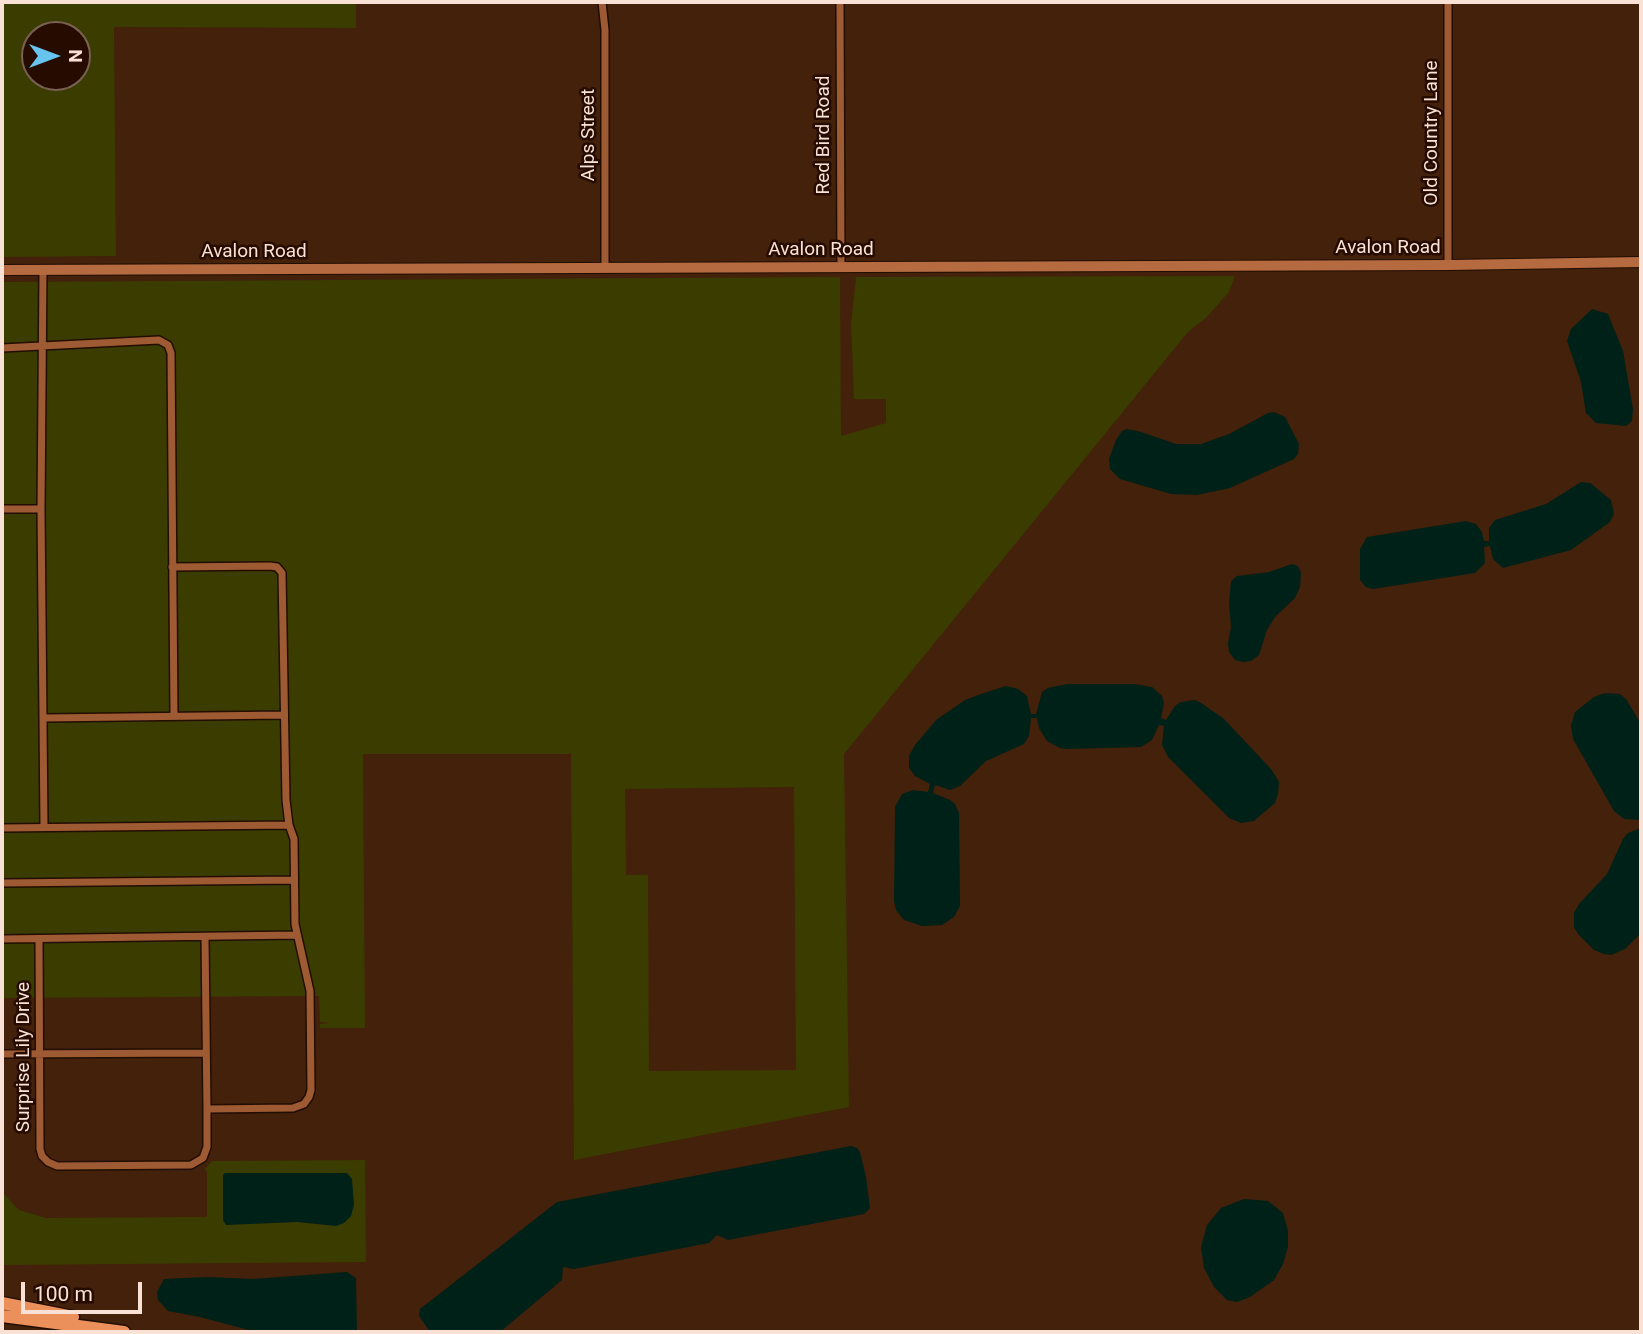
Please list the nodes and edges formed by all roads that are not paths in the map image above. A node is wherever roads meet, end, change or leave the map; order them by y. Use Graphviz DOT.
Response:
graph roads {
  1 [pos="602,2"];
  2 [pos="840,2"];
  3 [pos="1448,2"];
  4 [pos="1641,262"];
  5 [pos="1448,265"];
  6 [pos="841,267"];
  7 [pos="605,268"];
  8 [pos="2,270"];
  9 [pos="43,270"];
  10 [pos="41,344"];
  11 [pos="2,348"];
  12 [pos="2,509"];
  13 [pos="41,509"];
  14 [pos="172,567"];
  15 [pos="174,715"];
  16 [pos="284,715"];
  17 [pos="44,718"];
  18 [pos="289,825"];
  19 [pos="44,827"];
  20 [pos="2,828"];
  21 [pos="295,880"];
  22 [pos="2,883"];
  23 [pos="297,935"];
  24 [pos="205,936"];
  25 [pos="2,939"];
  26 [pos="39,939"];
  27 [pos="41,1053"];
  28 [pos="206,1053"];
  29 [pos="2,1054"];
  30 [pos="206,1109"];
  31 [pos="2,1303"];
  32 [pos="2,1316"];
  33 [pos="122,1332"];
  1 -- 7 [label="street, Alps Street"];
  2 -- 6 [label="street, Red Bird Road"];
  3 -- 5 [label="street, Old Country Lane"];
  4 -- 5 [label="main road, Avalon Road"];
  5 -- 6 [label="main road, Avalon Road"];
  6 -- 7 [label="main road, Avalon Road"];
  7 -- 9 [label="main road, Avalon Road"];
  8 -- 9 [label="main road, Avalon Road"];
  9 -- 10 [label="street"];
  10 -- 11 [label="street"];
  10 -- 13 [label="street"];
  10 -- 14 [label="street"];
  12 -- 13 [label="street"];
  13 -- 17 [label="street"];
  14 -- 15 [label="street"];
  14 -- 16 [label="street"];
  15 -- 16 [label="street"];
  15 -- 17 [label="street"];
  16 -- 18 [label="street"];
  17 -- 19 [label="street"];
  18 -- 19 [label="street"];
  18 -- 21 [label="street"];
  19 -- 20 [label="street"];
  21 -- 22 [label="street"];
  21 -- 23 [label="street"];
  23 -- 24 [label="street"];
  23 -- 30 [label="street"];
  24 -- 26 [label="street"];
  24 -- 28 [label="street, Surprise Lily Drive"];
  25 -- 26 [label="street"];
  26 -- 27 [label="street, Surprise Lily Drive"];
  27 -- 28 [label="street"];
  27 -- 29 [label="street"];
  27 -- 30 [label="street, Surprise Lily Drive"];
  28 -- 30 [label="street, Surprise Lily Drive"];
  31 -- 33 [label="highway"];
  32 -- 33 [label="highway"];
}
